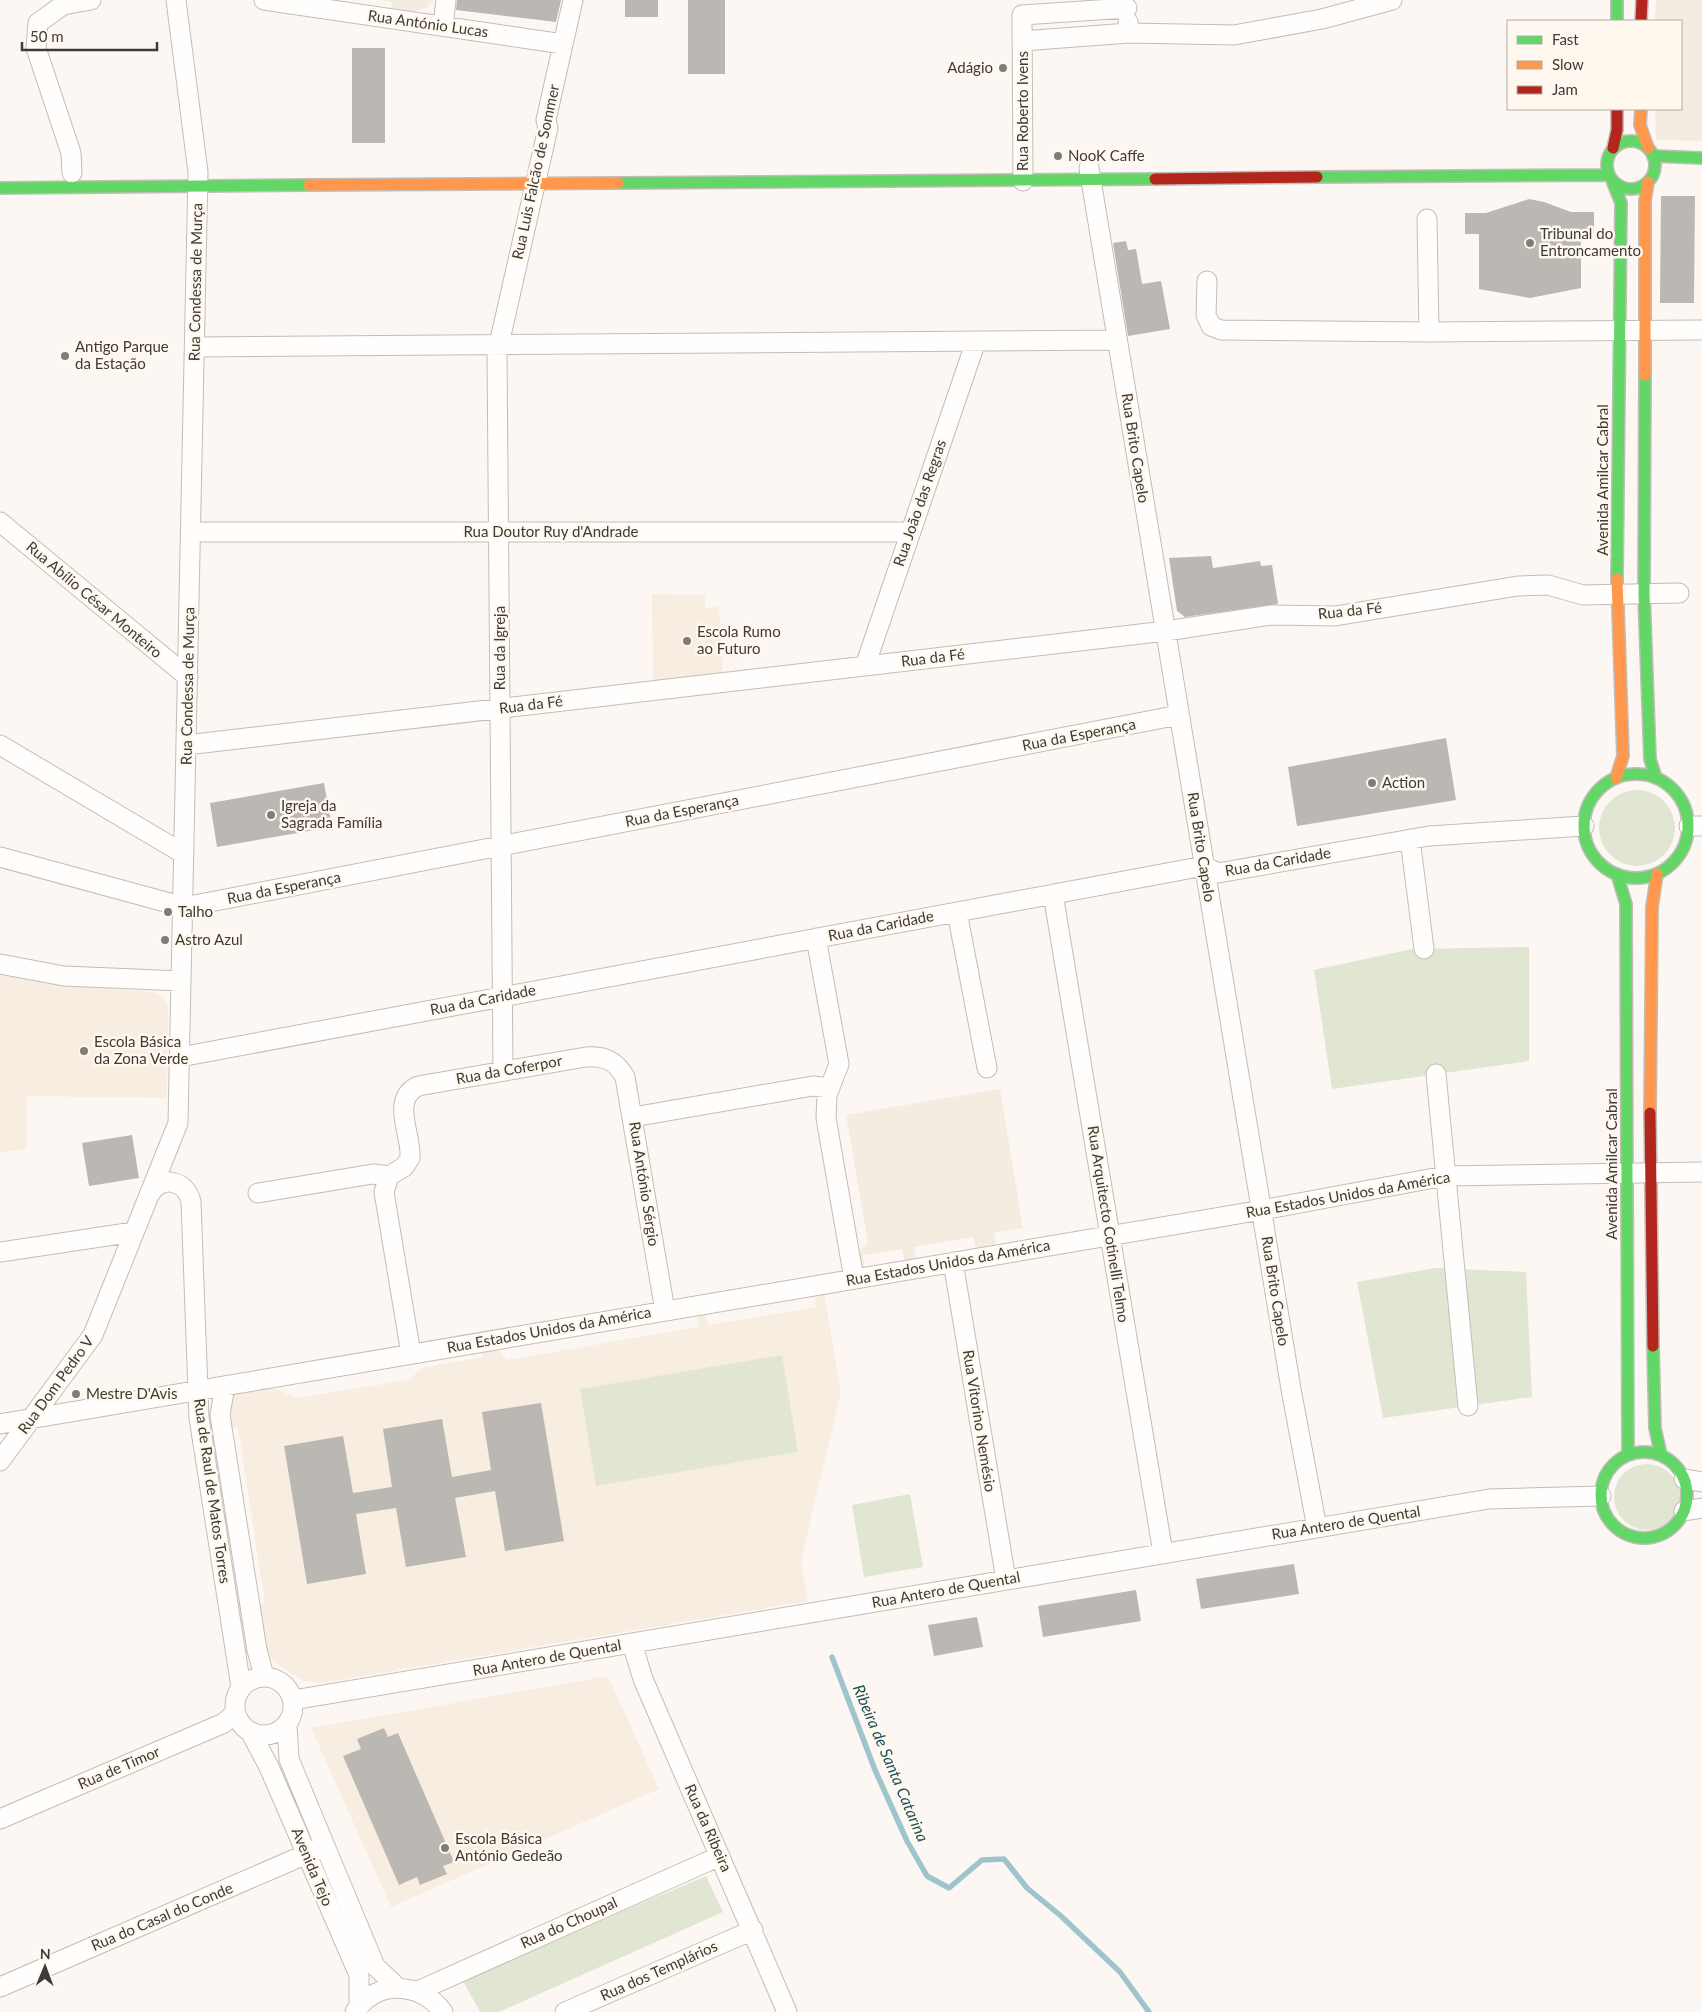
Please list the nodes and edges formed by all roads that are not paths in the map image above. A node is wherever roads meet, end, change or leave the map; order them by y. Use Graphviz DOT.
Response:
graph roads {
  1 [pos="91,0"];
  2 [pos="176,0"];
  3 [pos="264,0"];
  4 [pos="446,0"];
  5 [pos="573,0"];
  6 [pos="1392,0"];
  7 [pos="1617,0"];
  8 [pos="1642,0"];
  9 [pos="1129,4"];
  10 [pos="1617,20"];
  11 [pos="1641,20"];
  12 [pos="443,26"];
  13 [pos="1129,33"];
  14 [pos="1022,41"];
  15 [pos="563,44"];
  16 [pos="1617,110"];
  17 [pos="1641,110"];
  18 [pos="1650,152"];
  19 [pos="1606,154"];
  20 [pos="1702,158"];
  21 [pos="1090,170"];
  22 [pos="1023,171"];
  23 [pos="72,173"];
  24 [pos="537,174"];
  25 [pos="1669,174"];
  26 [pos="198,176"];
  27 [pos="1651,178"];
  28 [pos="1611,179"];
  29 [pos="0,188"];
  30 [pos="1427,219"];
  31 [pos="1208,281"];
  32 [pos="1644,330"];
  33 [pos="1702,330"];
  34 [pos="1620,331"];
  35 [pos="1429,332"];
  36 [pos="1117,340"];
  37 [pos="976,341"];
  38 [pos="499,344"];
  39 [pos="195,347"];
  40 [pos="0,522"];
  41 [pos="191,532"];
  42 [pos="499,532"];
  43 [pos="910,532"];
  44 [pos="1617,593"];
  45 [pos="1679,593"];
  46 [pos="1644,594"];
  47 [pos="1166,631"];
  48 [pos="865,666"];
  49 [pos="188,677"];
  50 [pos="500,708"];
  51 [pos="1179,715"];
  52 [pos="0,745"];
  53 [pos="186,745"];
  54 [pos="1616,778"];
  55 [pos="1656,778"];
  56 [pos="1584,826"];
  57 [pos="1695,826"];
  58 [pos="1410,839"];
  59 [pos="501,846"];
  60 [pos="184,854"];
  61 [pos="0,858"];
  62 [pos="1204,866"];
  63 [pos="1617,874"];
  64 [pos="1657,874"];
  65 [pos="1053,894"];
  66 [pos="184,907"];
  67 [pos="957,912"];
  68 [pos="816,938"];
  69 [pos="1424,949"];
  70 [pos="0,964"];
  71 [pos="181,981"];
  72 [pos="502,996"];
  73 [pos="180,1057"];
  74 [pos="613,1062"];
  75 [pos="987,1068"];
  76 [pos="503,1071"];
  77 [pos="1436,1074"];
  78 [pos="829,1088"];
  79 [pos="633,1117"];
  80 [pos="1702,1172"];
  81 [pos="1627,1173"];
  82 [pos="1649,1173"];
  83 [pos="389,1176"];
  84 [pos="1445,1176"];
  85 [pos="258,1193"];
  86 [pos="149,1195"];
  87 [pos="1262,1210"];
  88 [pos="134,1232"];
  89 [pos="1110,1235"];
  90 [pos="0,1252"];
  91 [pos="953,1262"];
  92 [pos="854,1279"];
  93 [pos="665,1311"];
  94 [pos="412,1354"];
  95 [pos="225,1386"];
  96 [pos="198,1390"];
  97 [pos="1468,1406"];
  98 [pos="33,1418"];
  99 [pos="0,1424"];
  100 [pos="1628,1456"];
  101 [pos="1661,1456"];
  102 [pos="0,1461"];
  103 [pos="1693,1481"];
  104 [pos="1601,1496"];
  105 [pos="1693,1509"];
  106 [pos="1317,1528"];
  107 [pos="1163,1553"];
  108 [pos="1006,1580"];
  109 [pos="632,1643"];
  110 [pos="264,1676"];
  111 [pos="241,1687"];
  112 [pos="294,1700"];
  113 [pos="235,1713"];
  114 [pos="288,1725"];
  115 [pos="251,1733"];
  116 [pos="0,1819"];
  117 [pos="325,1846"];
  118 [pos="306,1854"];
  119 [pos="720,1856"];
  120 [pos="753,1930"];
  121 [pos="0,1987"];
  122 [pos="397,1987"];
  123 [pos="418,1991"];
  124 [pos="357,2008"];
  125 [pos="782,2010"];
  126 [pos="443,2012"];
  127 [pos="566,2012"];
  1 -- 23 [label="street"];
  2 -- 26 [label="street, Rua Condessa de Murça"];
  3 -- 12 [label="street, Rua António Lucas"];
  4 -- 12 [label="street"];
  5 -- 15 [label="street, Rua Luis Falcão de Sommer"];
  6 -- 13 [label="street"];
  7 -- 10 [label="street"];
  8 -- 11 [label="street"];
  9 -- 13 [label="street"];
  9 -- 14 [label="street, Rua Roberto Ivens"];
  12 -- 15 [label="street, Rua António Lucas"];
  13 -- 14 [label="street"];
  14 -- 22 [label="street, Rua Roberto Ivens"];
  15 -- 24 [label="street, Rua Luis Falcão de Sommer"];
  16 -- 19 [label="street"];
  17 -- 18 [label="street"];
  18 -- 19 [label="street"];
  18 -- 20 [label="street"];
  18 -- 27 [label="street"];
  19 -- 28 [label="street"];
  21 -- 22 [label="street"];
  21 -- 28 [label="street"];
  21 -- 36 [label="street, Rua Brito Capelo"];
  22 -- 24 [label="street"];
  24 -- 26 [label="street"];
  24 -- 38 [label="street, Rua Luis Falcão de Sommer"];
  25 -- 27 [label="street"];
  26 -- 29 [label="street"];
  26 -- 39 [label="street, Rua Condessa de Murça"];
  27 -- 28 [label="street"];
  27 -- 32 [label="street"];
  28 -- 34 [label="street, Avenida Amilcar Cabral"];
  30 -- 35 [label="street"];
  31 -- 35 [label="street"];
  32 -- 33 [label="street"];
  32 -- 34 [label="street"];
  32 -- 46 [label="street"];
  34 -- 35 [label="street"];
  34 -- 44 [label="street, Avenida Amilcar Cabral"];
  36 -- 37 [label="street"];
  36 -- 47 [label="street, Rua Brito Capelo"];
  37 -- 38 [label="street"];
  37 -- 43 [label="street, Rua João das Regras"];
  38 -- 39 [label="street"];
  38 -- 42 [label="street, Rua da Igreja"];
  39 -- 41 [label="street, Rua Condessa de Murça"];
  40 -- 49 [label="street, Rua Abílio César Monteiro"];
  41 -- 42 [label="street, Rua Doutor Ruy d'Andrade"];
  41 -- 49 [label="street, Rua Condessa de Murça"];
  42 -- 43 [label="street, Rua Doutor Ruy d'Andrade"];
  42 -- 50 [label="street, Rua da Igreja"];
  43 -- 48 [label="street, Rua João das Regras"];
  44 -- 46 [label="street, Rua da Fé"];
  44 -- 47 [label="street, Rua da Fé"];
  44 -- 54 [label="street, Avenida Amilcar Cabral"];
  45 -- 46 [label="street, Rua da Fé"];
  46 -- 55 [label="street"];
  47 -- 48 [label="street, Rua da Fé"];
  47 -- 51 [label="street, Rua Brito Capelo"];
  48 -- 50 [label="street, Rua da Fé"];
  49 -- 53 [label="street, Rua Condessa de Murça"];
  50 -- 53 [label="street, Rua da Fé"];
  50 -- 59 [label="street, Rua da Igreja"];
  51 -- 59 [label="street, Rua da Esperança"];
  51 -- 62 [label="street, Rua Brito Capelo"];
  52 -- 60 [label="street"];
  53 -- 60 [label="street, Rua Condessa de Murça"];
  54 -- 55 [label="street"];
  54 -- 56 [label="street"];
  55 -- 57 [label="street"];
  56 -- 58 [label="street, Rua da Caridade"];
  56 -- 63 [label="street"];
  57 -- 64 [label="street"];
  58 -- 62 [label="street, Rua da Caridade"];
  58 -- 69 [label="street"];
  59 -- 66 [label="street, Rua da Esperança"];
  59 -- 72 [label="street, Rua da Igreja"];
  60 -- 66 [label="street, Rua Condessa de Murça"];
  61 -- 66 [label="street"];
  62 -- 65 [label="street, Rua da Caridade"];
  62 -- 87 [label="street, Rua Brito Capelo"];
  63 -- 64 [label="street"];
  63 -- 81 [label="street, Avenida Amilcar Cabral"];
  64 -- 82 [label="street"];
  65 -- 67 [label="street, Rua da Caridade"];
  65 -- 89 [label="street, Rua Arquitecto Cotinelli Telmo"];
  66 -- 71 [label="street, Rua Condessa de Murça"];
  67 -- 68 [label="street, Rua da Caridade"];
  67 -- 75 [label="street"];
  68 -- 72 [label="street, Rua da Caridade"];
  68 -- 78 [label="street"];
  70 -- 71 [label="street"];
  71 -- 73 [label="street, Rua Condessa de Murça"];
  72 -- 73 [label="street, Rua da Caridade"];
  72 -- 76 [label="street, Rua da Igreja"];
  73 -- 86 [label="street, Rua Condessa de Murça"];
  74 -- 76 [label="street, Rua da Coferpor"];
  74 -- 79 [label="street, Rua António Sérgio"];
  76 -- 83 [label="street, Rua da Coferpor"];
  77 -- 84 [label="street"];
  78 -- 79 [label="street"];
  78 -- 92 [label="street"];
  79 -- 93 [label="street, Rua António Sérgio"];
  80 -- 82 [label="street, Rua Estados Unidos da América"];
  81 -- 82 [label="street, Rua Estados Unidos da América"];
  81 -- 84 [label="street, Rua Estados Unidos da América"];
  81 -- 100 [label="street, Avenida Amilcar Cabral"];
  82 -- 101 [label="street"];
  83 -- 85 [label="street"];
  83 -- 94 [label="street"];
  84 -- 87 [label="street, Rua Estados Unidos da América"];
  84 -- 97 [label="street"];
  86 -- 88 [label="street, Rua Dom Pedro V"];
  86 -- 96 [label="street, Rua de Raul de Matos Torres"];
  87 -- 89 [label="street, Rua Estados Unidos da América"];
  87 -- 106 [label="street, Rua Brito Capelo"];
  88 -- 90 [label="street"];
  88 -- 98 [label="street, Rua Dom Pedro V"];
  89 -- 91 [label="street, Rua Estados Unidos da América"];
  89 -- 107 [label="street, Rua Arquitecto Cotinelli Telmo"];
  91 -- 92 [label="street, Rua Estados Unidos da América"];
  91 -- 108 [label="street, Rua Vitorino Nemésio"];
  92 -- 93 [label="street, Rua Estados Unidos da América"];
  93 -- 94 [label="street, Rua Estados Unidos da América"];
  94 -- 95 [label="street, Rua Estados Unidos da América"];
  95 -- 96 [label="street, Rua Estados Unidos da América"];
  95 -- 110 [label="street, Rua de Raul de Matos Torres"];
  96 -- 98 [label="street, Rua Estados Unidos da América"];
  96 -- 111 [label="street, Rua de Raul de Matos Torres"];
  98 -- 99 [label="street, Rua Estados Unidos da América"];
  98 -- 102 [label="street, Rua Dom Pedro V"];
  100 -- 101 [label="street"];
  100 -- 104 [label="street"];
  101 -- 103 [label="street"];
  103 -- 105 [label="street"];
  104 -- 105 [label="street"];
  104 -- 106 [label="street, Rua Antero de Quental"];
  106 -- 107 [label="street, Rua Antero de Quental"];
  107 -- 108 [label="street, Rua Antero de Quental"];
  108 -- 109 [label="street, Rua Antero de Quental"];
  109 -- 112 [label="street, Rua Antero de Quental"];
  109 -- 119 [label="street, Rua da Ribeira"];
  110 -- 111 [label="street"];
  110 -- 112 [label="street"];
  111 -- 113 [label="street"];
  112 -- 114 [label="street"];
  113 -- 115 [label="street"];
  113 -- 116 [label="street, Rua de Timor"];
  114 -- 115 [label="street"];
  114 -- 117 [label="street, Avenida Tejo"];
  115 -- 118 [label="street, Avenida Tejo"];
  117 -- 118 [label="street, Rua do Casal do Conde"];
  117 -- 122 [label="street, Avenida Tejo"];
  118 -- 121 [label="street, Rua do Casal do Conde"];
  118 -- 124 [label="street, Avenida Tejo"];
  119 -- 120 [label="street, Rua da Ribeira"];
  119 -- 123 [label="street, Rua do Choupal"];
  120 -- 125 [label="street, Rua da Ribeira"];
  120 -- 127 [label="street, Rua dos Templários"];
  122 -- 123 [label="street"];
  122 -- 124 [label="street"];
  123 -- 126 [label="street"];
}
